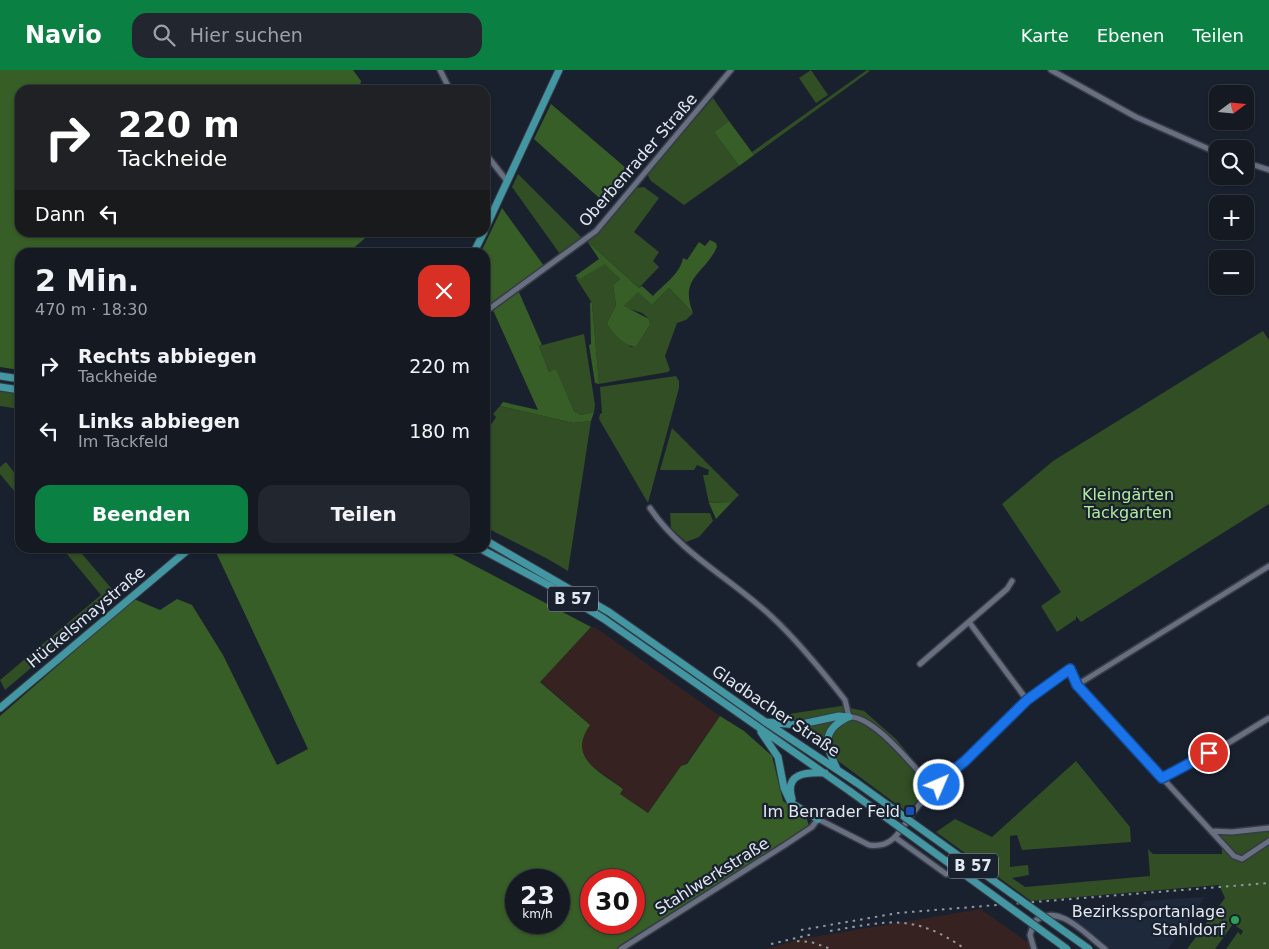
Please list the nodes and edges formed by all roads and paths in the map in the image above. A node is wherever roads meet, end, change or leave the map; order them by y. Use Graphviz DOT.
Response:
graph roads {
  1 [pos="440,70"];
  2 [pos="559,70"];
  3 [pos="731,70"];
  4 [pos="1051,70"];
  5 [pos="448,85"];
  6 [pos="1209,149"];
  7 [pos="490,159"];
  8 [pos="1254,165"];
  9 [pos="1269,170"];
  10 [pos="507,181"];
  11 [pos="490,218"];
  12 [pos="490,308"];
  13 [pos="0,376"];
  14 [pos="15,378"];
  15 [pos="0,387"];
  16 [pos="15,389"];
  17 [pos="650,508"];
  18 [pos="490,543"];
  19 [pos="184,553"];
  20 [pos="488,553"];
  21 [pos="1269,566"];
  22 [pos="1012,581"];
  23 [pos="970,622"];
  24 [pos="920,664"];
  25 [pos="1077,685"];
  26 [pos="1027,700"];
  27 [pos="0,708"];
  28 [pos="849,717"];
  29 [pos="1269,718"];
  30 [pos="764,721"];
  31 [pos="758,728"];
  32 [pos="838,770"];
  33 [pos="825,773"];
  34 [pos="1162,778"];
  35 [pos="929,783"];
  36 [pos="938,783"];
  37 [pos="930,791"];
  38 [pos="796,806"];
  39 [pos="818,819"];
  40 [pos="1269,828"];
  41 [pos="1211,831"];
  42 [pos="896,838"];
  43 [pos="1269,841"];
  44 [pos="946,874"];
  45 [pos="621,949"];
  46 [pos="1034,949"];
  47 [pos="1067,949"];
  48 [pos="1089,949"];
  49 [pos="1105,949"];
  1 -- 5 [label="street"];
  2 -- 10 [label="main road"];
  3 -- 12 [label="street, Oberbenrader Straße"];
  4 -- 6 [label="street"];
  7 -- 10 [label="street"];
  8 -- 9 [label="street"];
  10 -- 11 [label="main road"];
  13 -- 14 [label="main road"];
  15 -- 16 [label="main road"];
  17 -- 28 [label="street"];
  18 -- 30 [label="main road, Gladbacher Straße / B 57"];
  19 -- 27 [label="main road, Hückelsmaystraße"];
  20 -- 31 [label="main road, Gladbacher Straße / B 57"];
  21 -- 25 [label="street"];
  22 -- 23 [label="street"];
  23 -- 24 [label="street"];
  23 -- 26 [label="street"];
  25 -- 26 [label="street"];
  25 -- 34 [label="street"];
  26 -- 36 [label="street"];
  28 -- 30 [label="main road"];
  28 -- 32 [label="main road"];
  28 -- 35 [label="street"];
  29 -- 34 [label="street"];
  30 -- 32 [label="main road, Gladbacher Straße / B 57"];
  31 -- 33 [label="main road, Gladbacher Straße / B 57"];
  31 -- 38 [label="main road"];
  32 -- 48 [label="main road, Gladbacher Straße / B 57, bridge"];
  33 -- 38 [label="main road"];
  33 -- 47 [label="main road, Gladbacher Straße / B 57, bridge"];
  34 -- 41 [label="street"];
  35 -- 36 [label="street"];
  35 -- 37 [label="street"];
  36 -- 37 [label="street"];
  37 -- 42 [label="street"];
  38 -- 39 [label="main road"];
  39 -- 42 [label="street"];
  39 -- 45 [label="street, Stahlwerkstraße"];
  40 -- 41 [label="street"];
  41 -- 43 [label="street"];
  42 -- 44 [label="street"];
  46 -- 49 [label="street"];
}
